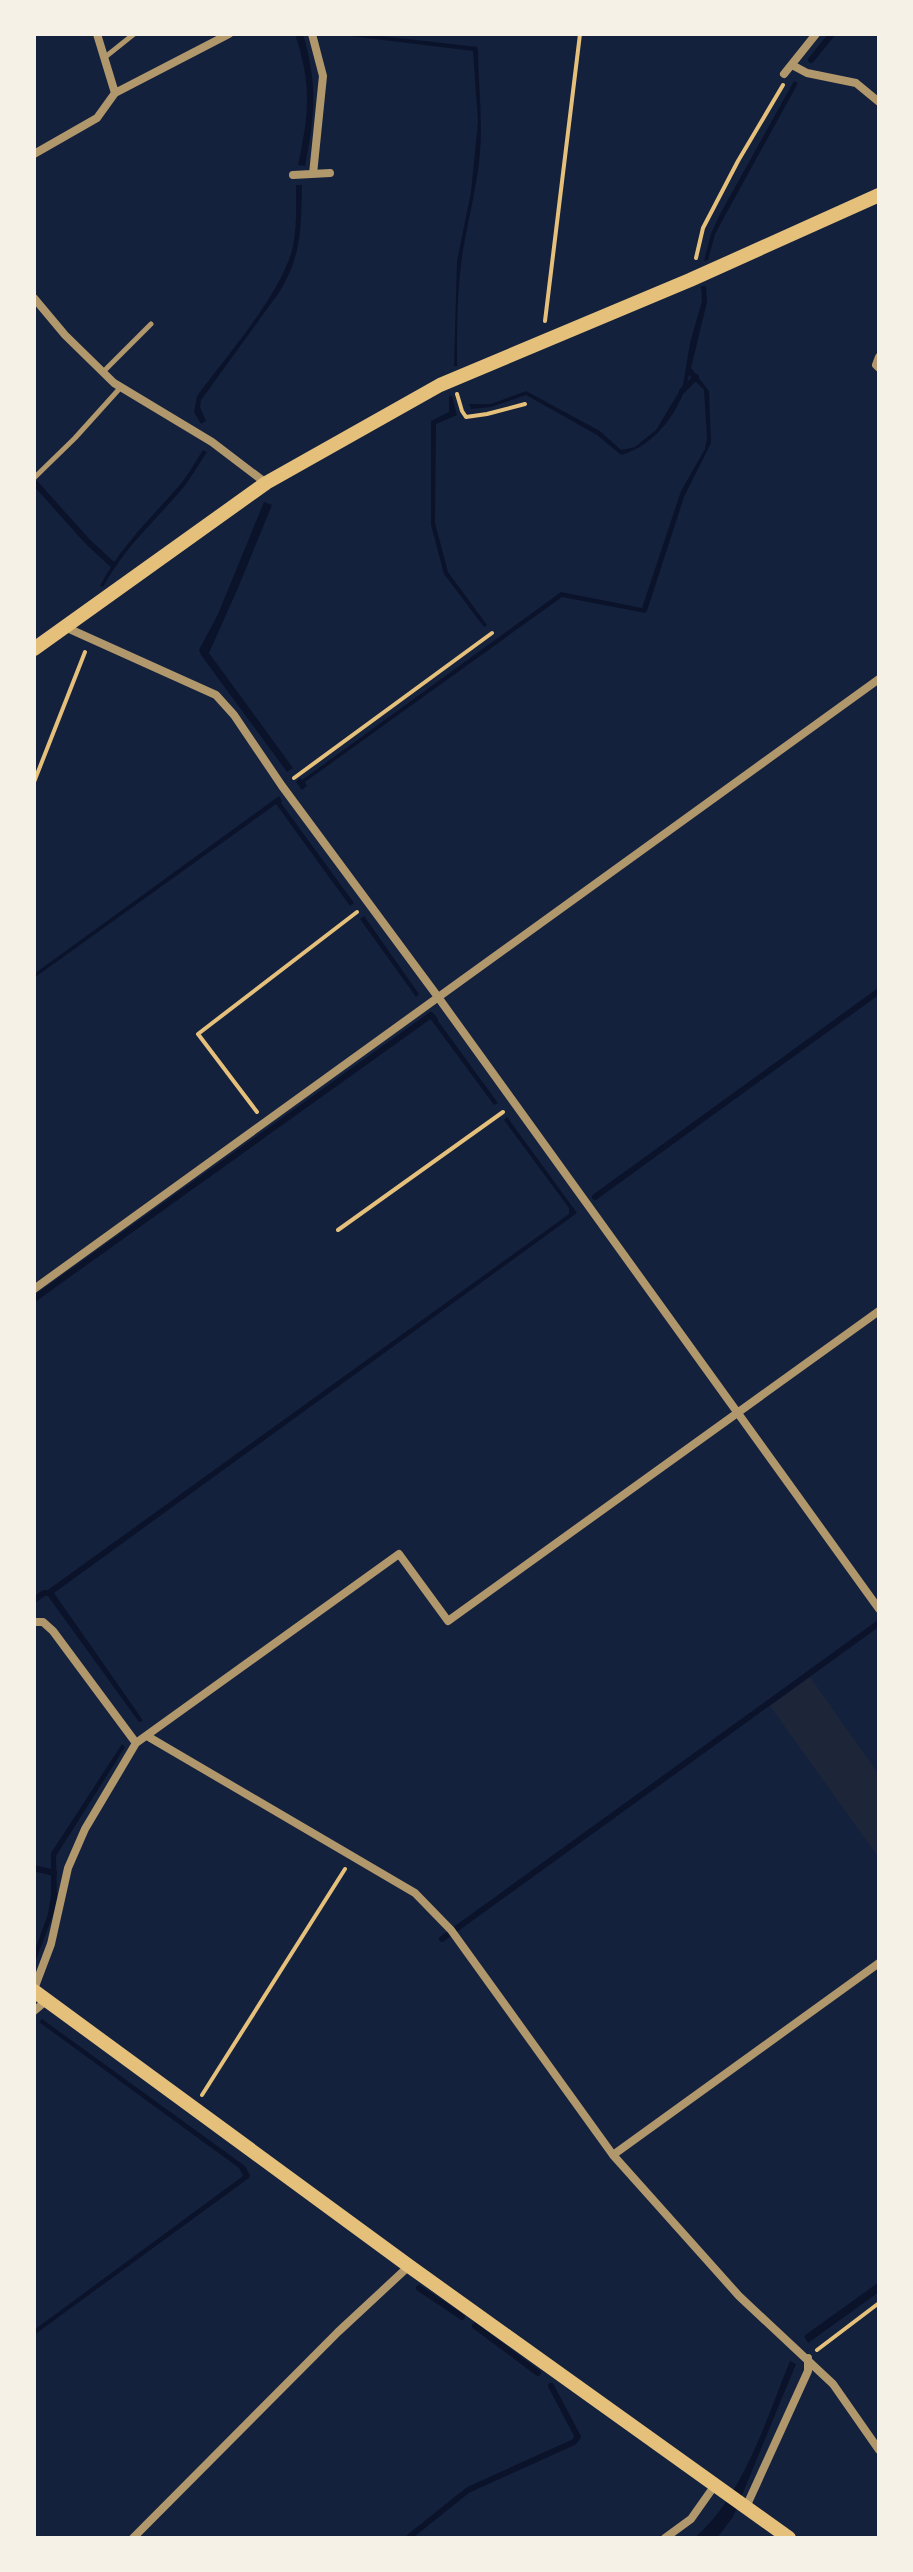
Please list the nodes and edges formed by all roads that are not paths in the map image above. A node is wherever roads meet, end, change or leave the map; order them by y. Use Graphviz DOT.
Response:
graph roads {
  1 [pos="97,34"];
  2 [pos="134,34"];
  3 [pos="229,34"];
  4 [pos="312,34"];
  5 [pos="816,34"];
  6 [pos="104,58"];
  7 [pos="792,65"];
  8 [pos="784,74"];
  9 [pos="115,93"];
  10 [pos="879,102"];
  11 [pos="34,154"];
  12 [pos="330,173"];
  13 [pos="313,174"];
  14 [pos="293,175"];
  15 [pos="879,195"];
  16 [pos="34,298"];
  17 [pos="151,324"];
  18 [pos="879,357"];
  19 [pos="879,368"];
  20 [pos="103,372"];
  21 [pos="121,387"];
  22 [pos="34,478"];
  23 [pos="266,483"];
  24 [pos="64,627"];
  25 [pos="34,649"];
  26 [pos="879,679"];
  27 [pos="438,997"];
  28 [pos="34,1289"];
  29 [pos="879,1311"];
  30 [pos="738,1414"];
  31 [pos="879,1609"];
  32 [pos="34,1622"];
  33 [pos="147,1736"];
  34 [pos="136,1743"];
  35 [pos="879,1963"];
  36 [pos="34,1990"];
  37 [pos="47,2000"];
  38 [pos="34,2011"];
  39 [pos="613,2155"];
  40 [pos="409,2266"];
  41 [pos="808,2358"];
  42 [pos="879,2450"];
  43 [pos="720,2489"];
  44 [pos="744,2506"];
  45 [pos="133,2538"];
  46 [pos="665,2538"];
  47 [pos="789,2538"];
  1 -- 6 [label="street"];
  2 -- 6 [label="lane"];
  3 -- 9 [label="street"];
  4 -- 13 [label="street"];
  5 -- 7 [label="street"];
  6 -- 9 [label="street"];
  7 -- 8 [label="street"];
  7 -- 10 [label="street"];
  9 -- 11 [label="street"];
  12 -- 13 [label="street"];
  13 -- 14 [label="street"];
  15 -- 23 [label="main road"];
  16 -- 20 [label="street"];
  17 -- 20 [label="lane"];
  18 -- 19 [label="street"];
  20 -- 21 [label="street"];
  21 -- 22 [label="lane"];
  21 -- 23 [label="street"];
  23 -- 24 [label="main road"];
  24 -- 25 [label="main road"];
  24 -- 27 [label="street"];
  26 -- 27 [label="street"];
  27 -- 28 [label="street"];
  27 -- 30 [label="street"];
  29 -- 30 [label="street"];
  30 -- 31 [label="street"];
  30 -- 33 [label="street"];
  32 -- 34 [label="street"];
  33 -- 34 [label="street"];
  33 -- 39 [label="street"];
  34 -- 36 [label="street"];
  35 -- 39 [label="street"];
  36 -- 37 [label="main road"];
  37 -- 38 [label="street"];
  37 -- 40 [label="main road"];
  39 -- 41 [label="street"];
  40 -- 43 [label="main road"];
  40 -- 45 [label="street"];
  41 -- 42 [label="street"];
  41 -- 44 [label="street"];
  43 -- 44 [label="main road"];
  43 -- 46 [label="street"];
  44 -- 47 [label="main road"];
}
